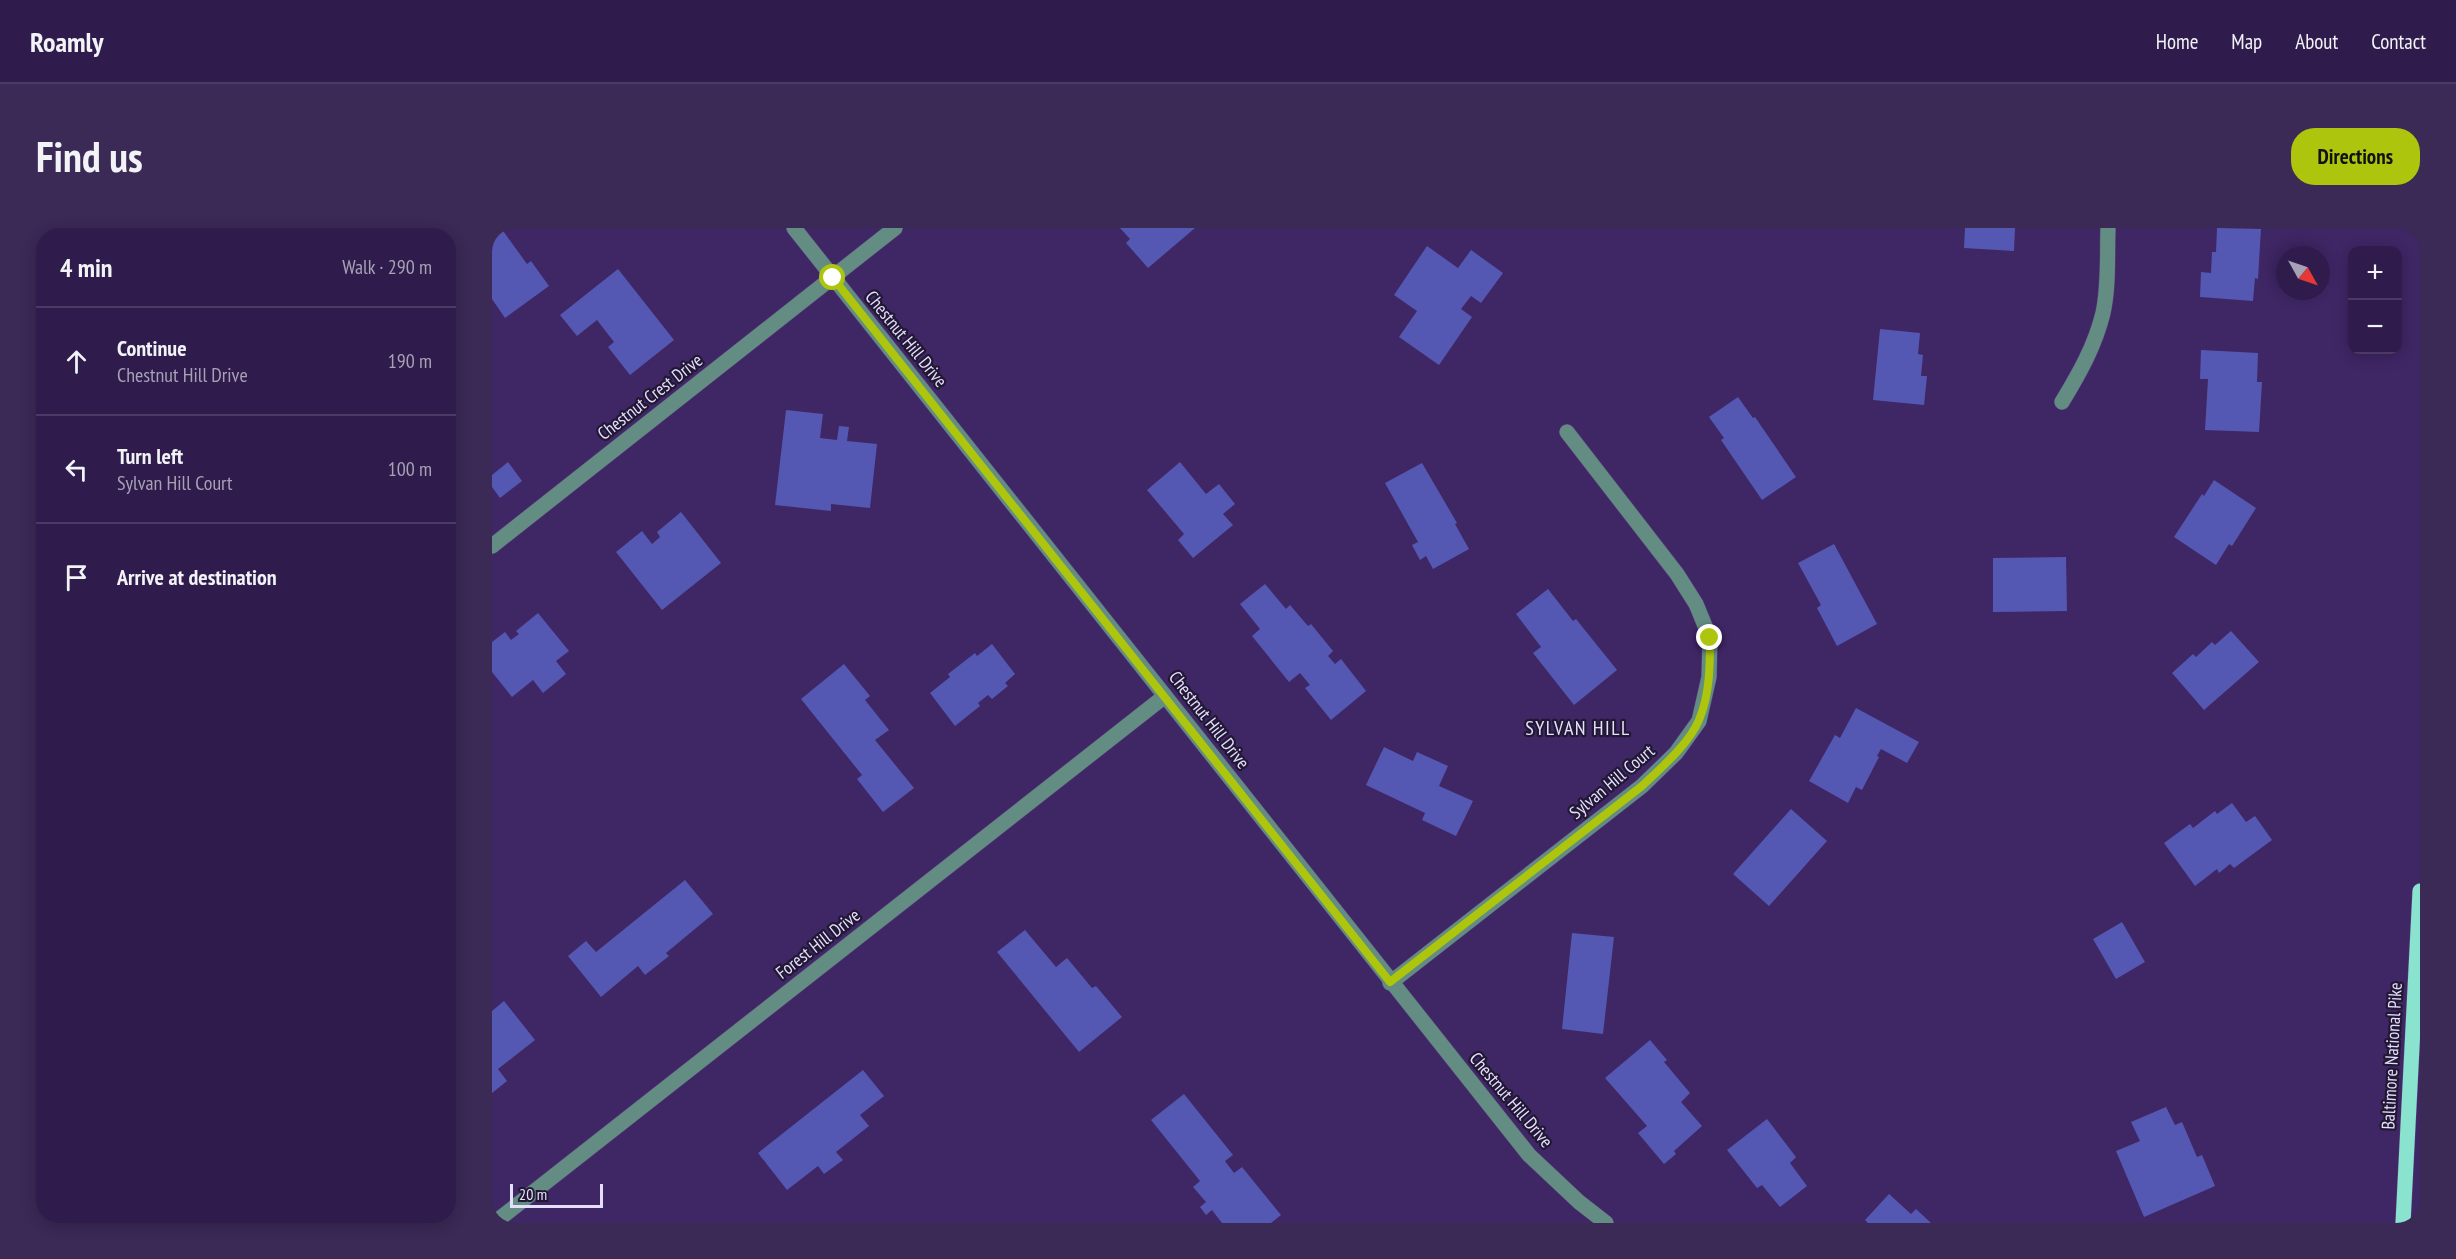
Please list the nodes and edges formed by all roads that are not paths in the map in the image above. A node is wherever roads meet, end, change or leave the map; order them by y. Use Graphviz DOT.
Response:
graph roads {
  1 [pos="794,228"];
  2 [pos="894,228"];
  3 [pos="2108,228"];
  4 [pos="833,278"];
  5 [pos="2062,402"];
  6 [pos="1567,432"];
  7 [pos="492,546"];
  8 [pos="1166,696"];
  9 [pos="2420,891"];
  10 [pos="1390,982"];
  11 [pos="494,1223"];
  12 [pos="1606,1223"];
  13 [pos="2403,1223"];
  1 -- 4 [label="street, Chestnut Hill Drive"];
  2 -- 4 [label="street, Chestnut Crest Drive"];
  3 -- 5 [label="street"];
  4 -- 7 [label="street, Chestnut Crest Drive"];
  4 -- 8 [label="street, Chestnut Hill Drive"];
  6 -- 10 [label="street, Sylvan Hill Court"];
  8 -- 10 [label="street, Chestnut Hill Drive"];
  8 -- 11 [label="street, Forest Hill Drive"];
  9 -- 13 [label="main road, Baltimore National Pike"];
  10 -- 12 [label="street, Chestnut Hill Drive"];
}
